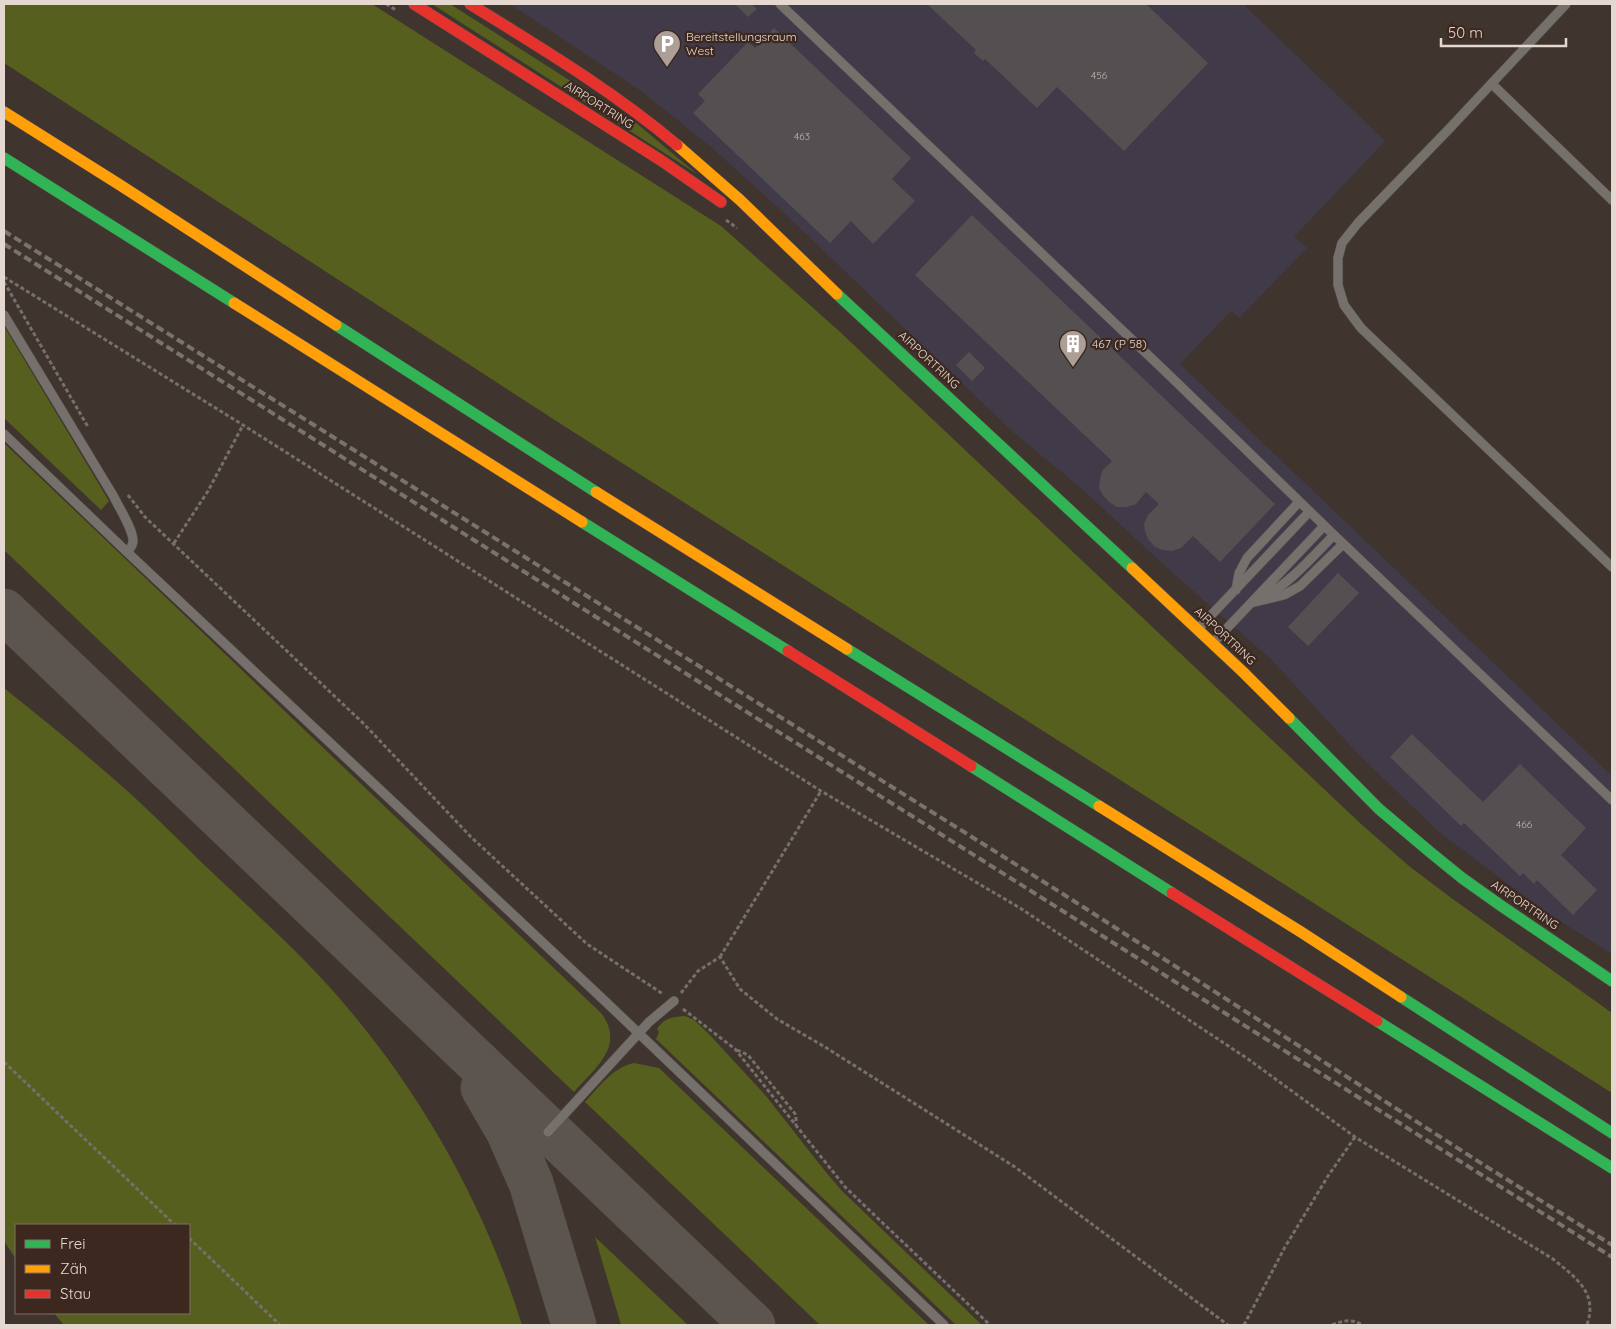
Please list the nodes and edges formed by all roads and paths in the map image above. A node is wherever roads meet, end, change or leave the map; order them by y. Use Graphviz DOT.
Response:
graph roads {
  1 [pos="386,4"];
  2 [pos="414,4"];
  3 [pos="470,4"];
  4 [pos="780,4"];
  5 [pos="1566,4"];
  6 [pos="402,14"];
  7 [pos="1492,84"];
  8 [pos="4,112"];
  9 [pos="4,158"];
  10 [pos="1612,200"];
  11 [pos="720,216"];
  12 [pos="740,231"];
  13 [pos="4,277"];
  14 [pos="4,282"];
  15 [pos="835,292"];
  16 [pos="4,315"];
  17 [pos="243,425"];
  18 [pos="90,429"];
  19 [pos="4,434"];
  20 [pos="124,489"];
  21 [pos="1299,502"];
  22 [pos="1309,512"];
  23 [pos="1324,526"];
  24 [pos="1334,536"];
  25 [pos="174,543"];
  26 [pos="1342,544"];
  27 [pos="127,552"];
  28 [pos="1612,567"];
  29 [pos="1236,590"];
  30 [pos="1250,604"];
  31 [pos="1198,629"];
  32 [pos="1212,643"];
  33 [pos="821,791"];
  34 [pos="1612,800"];
  35 [pos="720,957"];
  36 [pos="1612,981"];
  37 [pos="674,1001"];
  38 [pos="639,1034"];
  39 [pos="735,1049"];
  40 [pos="4,1062"];
  41 [pos="796,1126"];
  42 [pos="548,1132"];
  43 [pos="1612,1133"];
  44 [pos="1355,1137"];
  45 [pos="1612,1168"];
  46 [pos="174,1224"];
  47 [pos="190,1239"];
  48 [pos="280,1325"];
  49 [pos="944,1325"];
  50 [pos="990,1325"];
  51 [pos="1228,1325"];
  52 [pos="1244,1325"];
  53 [pos="1332,1325"];
  54 [pos="1363,1325"];
  55 [pos="1587,1325"];
  1 -- 6 [label="path"];
  2 -- 15 [label="main road, AIRPORTRING"];
  3 -- 15 [label="main road, AIRPORTRING"];
  4 -- 21 [label="lane"];
  5 -- 7 [label="lane"];
  7 -- 10 [label="lane"];
  7 -- 28 [label="lane"];
  8 -- 43 [label="main road"];
  9 -- 45 [label="main road"];
  11 -- 12 [label="path"];
  13 -- 17 [label="path"];
  14 -- 18 [label="path"];
  15 -- 31 [label="main road, AIRPORTRING"];
  16 -- 27 [label="lane"];
  17 -- 25 [label="path"];
  17 -- 33 [label="path"];
  19 -- 27 [label="lane"];
  20 -- 25 [label="path"];
  21 -- 22 [label="lane"];
  21 -- 29 [label="lane"];
  22 -- 23 [label="lane"];
  22 -- 29 [label="lane"];
  23 -- 24 [label="lane"];
  23 -- 30 [label="lane"];
  24 -- 26 [label="lane"];
  24 -- 30 [label="lane"];
  25 -- 37 [label="path"];
  26 -- 30 [label="lane"];
  26 -- 34 [label="lane"];
  27 -- 38 [label="lane"];
  29 -- 31 [label="lane"];
  30 -- 32 [label="lane"];
  31 -- 32 [label="main road, AIRPORTRING"];
  32 -- 36 [label="main road, AIRPORTRING"];
  33 -- 35 [label="path"];
  33 -- 44 [label="path"];
  35 -- 37 [label="path"];
  35 -- 51 [label="path"];
  37 -- 38 [label="lane"];
  37 -- 39 [label="path"];
  38 -- 42 [label="lane"];
  38 -- 49 [label="lane"];
  39 -- 41 [label="path"];
  39 -- 41 [label="path"];
  40 -- 46 [label="path"];
  41 -- 50 [label="path"];
  44 -- 52 [label="path"];
  44 -- 55 [label="path"];
  47 -- 48 [label="path"];
  53 -- 54 [label="path"];
}
